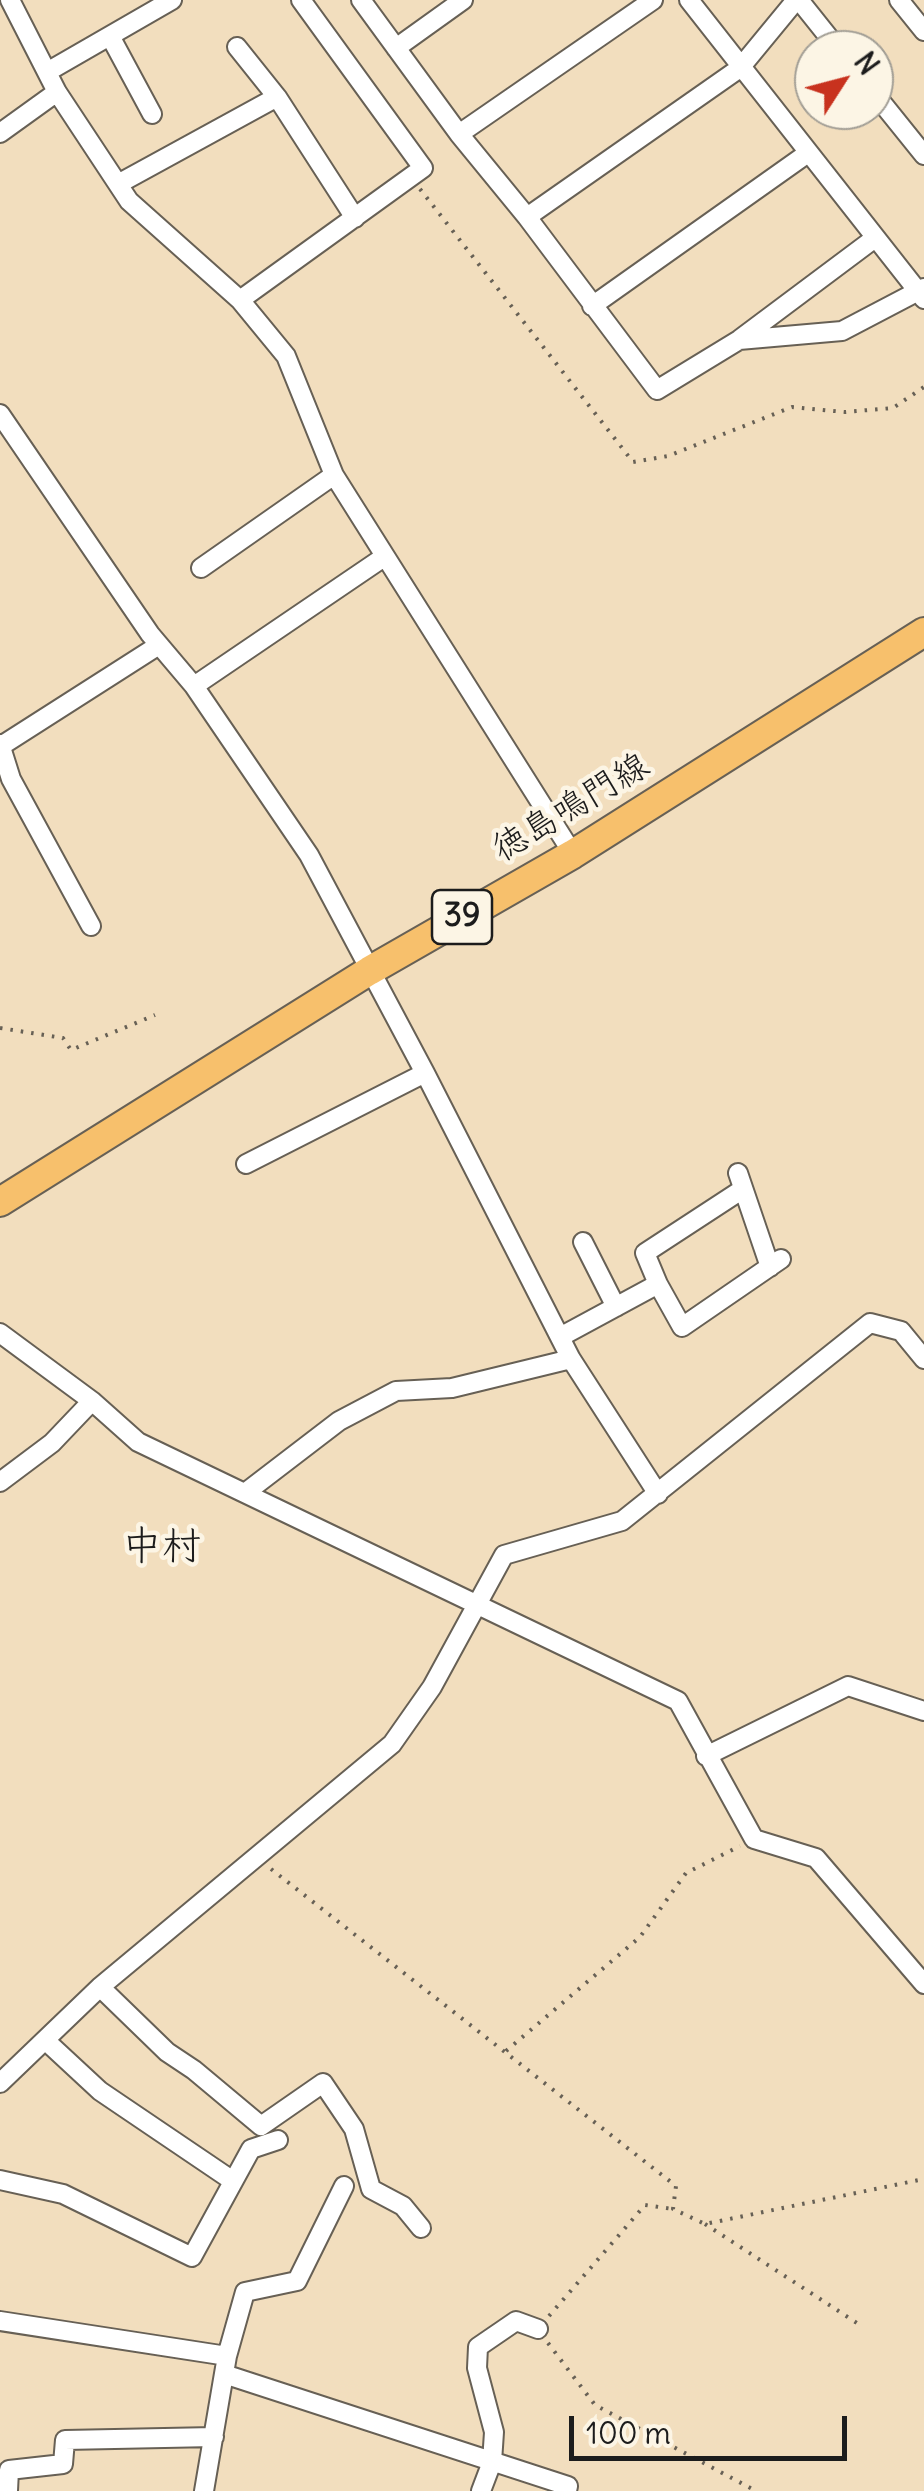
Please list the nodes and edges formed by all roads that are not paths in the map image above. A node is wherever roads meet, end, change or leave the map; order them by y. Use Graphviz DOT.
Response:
graph roads {
  1 [pos="10,0"];
  2 [pos="172,0"];
  3 [pos="301,0"];
  4 [pos="361,0"];
  5 [pos="463,0"];
  6 [pos="653,0"];
  7 [pos="689,0"];
  8 [pos="797,0"];
  9 [pos="899,0"];
  10 [pos="822,30"];
  11 [pos="924,32"];
  12 [pos="110,36"];
  13 [pos="238,47"];
  14 [pos="396,48"];
  15 [pos="740,68"];
  16 [pos="46,72"];
  17 [pos="57,92"];
  18 [pos="277,96"];
  19 [pos="152,114"];
  20 [pos="894,118"];
  21 [pos="0,133"];
  22 [pos="459,134"];
  23 [pos="808,154"];
  24 [pos="924,155"];
  25 [pos="118,184"];
  26 [pos="355,218"];
  27 [pos="527,218"];
  28 [pos="875,238"];
  29 [pos="922,294"];
  30 [pos="240,300"];
  31 [pos="592,306"];
  32 [pos="738,340"];
  33 [pos="0,414"];
  34 [pos="334,475"];
  35 [pos="384,557"];
  36 [pos="201,568"];
  37 [pos="924,632"];
  38 [pos="159,645"];
  39 [pos="194,686"];
  40 [pos="0,745"];
  41 [pos="573,854"];
  42 [pos="91,926"];
  43 [pos="369,971"];
  44 [pos="425,1073"];
  45 [pos="246,1164"];
  46 [pos="0,1202"];
  47 [pos="583,1242"];
  48 [pos="658,1284"];
  49 [pos="616,1307"];
  50 [pos="0,1333"];
  51 [pos="560,1337"];
  52 [pos="571,1359"];
  53 [pos="924,1360"];
  54 [pos="92,1401"];
  55 [pos="0,1482"];
  56 [pos="245,1493"];
  57 [pos="658,1494"];
  58 [pos="477,1604"];
  59 [pos="924,1711"];
  60 [pos="706,1756"];
  61 [pos="924,1984"];
  62 [pos="100,1986"];
  63 [pos="45,2040"];
  64 [pos="0,2083"];
  65 [pos="278,2140"];
  66 [pos="0,2180"];
  67 [pos="234,2181"];
  68 [pos="344,2186"];
  69 [pos="420,2228"];
  70 [pos="0,2322"];
  71 [pos="538,2329"];
  72 [pos="225,2365"];
  73 [pos="214,2437"];
  74 [pos="492,2462"];
  75 [pos="8,2491"];
  76 [pos="204,2491"];
  77 [pos="481,2491"];
  78 [pos="567,2491"];
  1 -- 16 [label="street"];
  2 -- 12 [label="street"];
  3 -- 26 [label="street"];
  4 -- 14 [label="street"];
  5 -- 14 [label="street"];
  6 -- 22 [label="street"];
  7 -- 15 [label="street"];
  8 -- 10 [label="street"];
  8 -- 15 [label="street"];
  9 -- 11 [label="street"];
  12 -- 16 [label="street"];
  12 -- 19 [label="street"];
  13 -- 18 [label="street"];
  14 -- 22 [label="street"];
  15 -- 23 [label="street"];
  15 -- 27 [label="street"];
  16 -- 17 [label="street"];
  17 -- 21 [label="street"];
  17 -- 25 [label="street"];
  18 -- 25 [label="street"];
  18 -- 26 [label="street"];
  20 -- 24 [label="street"];
  22 -- 27 [label="street"];
  23 -- 28 [label="street"];
  23 -- 31 [label="street"];
  25 -- 30 [label="street"];
  26 -- 30 [label="street"];
  27 -- 31 [label="street"];
  28 -- 29 [label="street"];
  28 -- 32 [label="street"];
  29 -- 32 [label="street"];
  30 -- 34 [label="street"];
  31 -- 32 [label="street"];
  33 -- 38 [label="street"];
  34 -- 35 [label="street"];
  34 -- 36 [label="street"];
  35 -- 39 [label="street"];
  35 -- 41 [label="street"];
  37 -- 41 [label="main road, 徳島鳴門線 / 39"];
  38 -- 39 [label="street"];
  38 -- 40 [label="street"];
  39 -- 43 [label="street"];
  40 -- 42 [label="street"];
  41 -- 43 [label="main road, 徳島鳴門線 / 39"];
  43 -- 44 [label="street"];
  43 -- 46 [label="main road, 徳島鳴門線 / 39"];
  44 -- 45 [label="street"];
  44 -- 51 [label="street"];
  47 -- 49 [label="street"];
  48 -- 48 [label="street"];
  48 -- 49 [label="street"];
  49 -- 51 [label="street"];
  50 -- 54 [label="street"];
  51 -- 52 [label="street"];
  52 -- 56 [label="street"];
  52 -- 57 [label="street"];
  53 -- 57 [label="street"];
  54 -- 55 [label="street"];
  54 -- 56 [label="street"];
  56 -- 58 [label="street"];
  57 -- 58 [label="street"];
  58 -- 60 [label="street"];
  58 -- 62 [label="street"];
  59 -- 60 [label="street"];
  60 -- 61 [label="street"];
  62 -- 63 [label="street"];
  62 -- 69 [label="street"];
  63 -- 64 [label="street"];
  63 -- 67 [label="street"];
  65 -- 67 [label="street"];
  66 -- 67 [label="street"];
  68 -- 72 [label="street"];
  70 -- 72 [label="street"];
  71 -- 74 [label="street"];
  72 -- 73 [label="street"];
  72 -- 74 [label="street"];
  73 -- 75 [label="street"];
  73 -- 76 [label="street"];
  74 -- 77 [label="street"];
  74 -- 78 [label="street"];
}
